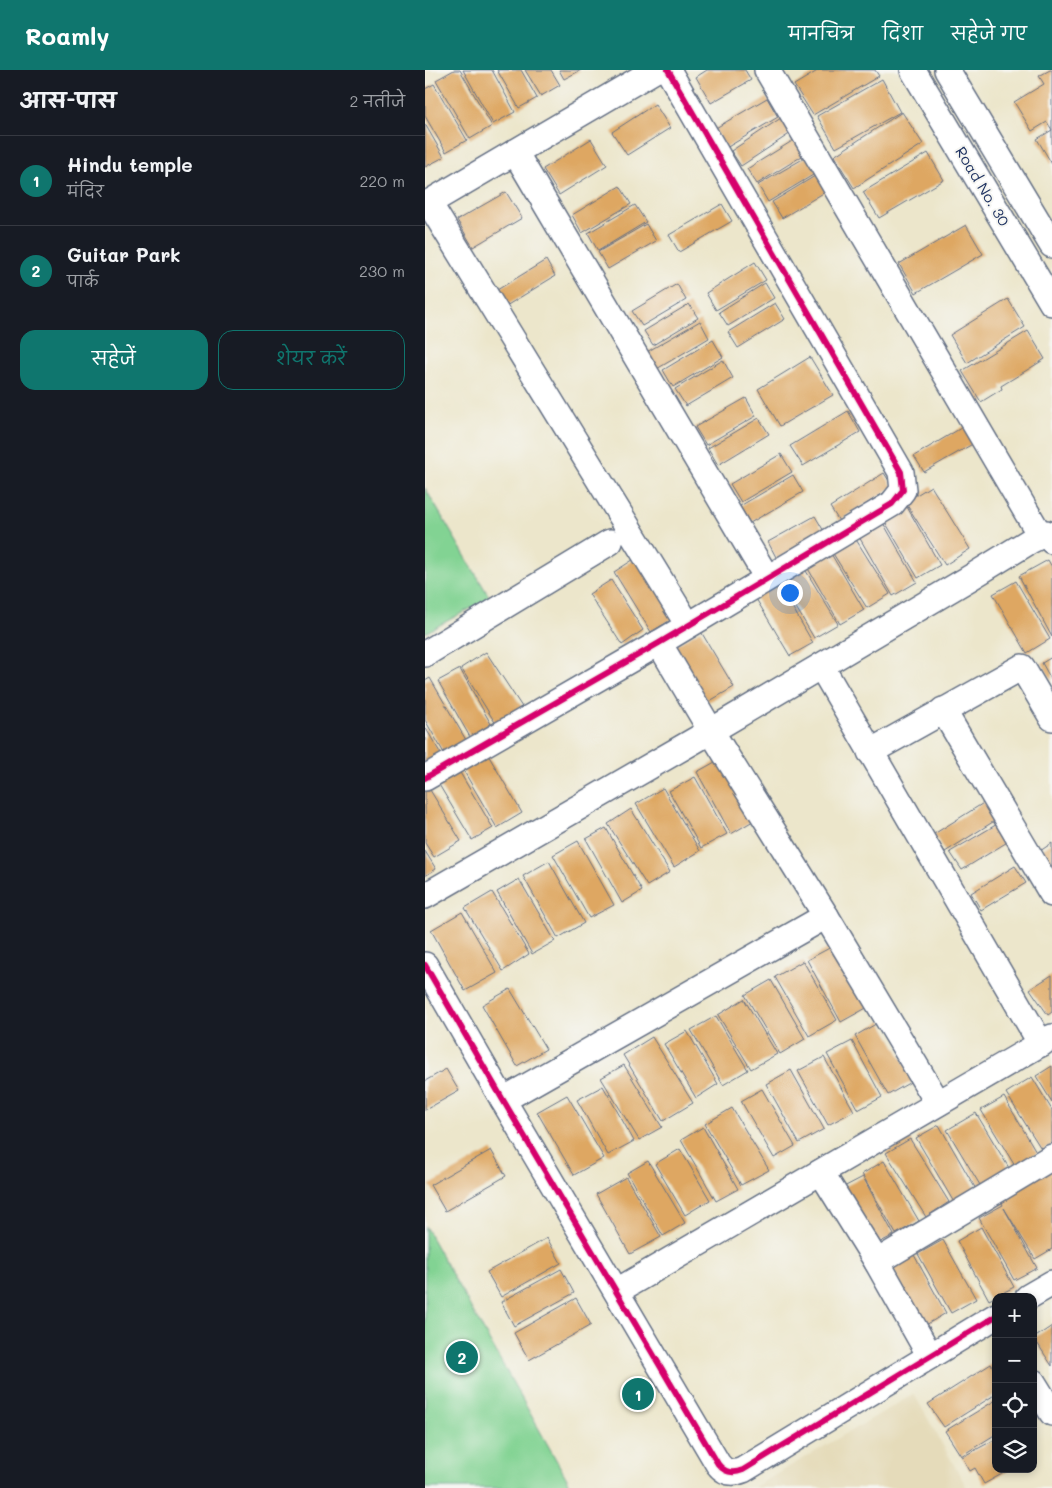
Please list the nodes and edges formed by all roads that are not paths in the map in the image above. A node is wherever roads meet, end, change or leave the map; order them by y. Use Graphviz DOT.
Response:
graph roads {
  1 [pos="655,70"];
  2 [pos="668,70"];
  3 [pos="767,70"];
  4 [pos="913,70"];
  5 [pos="947,70"];
  6 [pos="515,152"];
  7 [pos="427,204"];
  8 [pos="1045,223"];
  9 [pos="1017,244"];
  10 [pos="1052,302"];
  11 [pos="1046,538"];
  12 [pos="610,542"];
  13 [pos="767,578"];
  14 [pos="688,625"];
  15 [pos="659,643"];
  16 [pos="425,654"];
  17 [pos="821,666"];
  18 [pos="943,710"];
  19 [pos="1052,718"];
  20 [pos="711,731"];
  21 [pos="871,752"];
  22 [pos="425,778"];
  23 [pos="1052,894"];
  24 [pos="425,896"];
  25 [pos="826,916"];
  26 [pos="425,965"];
  27 [pos="1046,1041"];
  28 [pos="503,1100"];
  29 [pos="938,1103"];
  30 [pos="1052,1157"];
  31 [pos="821,1172"];
  32 [pos="877,1262"];
  33 [pos="1052,1283"];
  34 [pos="617,1292"];
  35 [pos="1035,1293"];
  36 [pos="992,1319"];
  37 [pos="930,1356"];
  38 [pos="1034,1383"];
  39 [pos="1052,1413"];
  1 -- 6 [label="street"];
  2 -- 13 [label="street"];
  3 -- 11 [label="street"];
  4 -- 9 [label="street, Road No. 30"];
  5 -- 8 [label="street, Road No. 30"];
  6 -- 7 [label="street"];
  6 -- 13 [label="street"];
  7 -- 14 [label="street"];
  8 -- 9 [label="street"];
  9 -- 10 [label="street, Road No. 30"];
  11 -- 17 [label="street"];
  12 -- 16 [label="street"];
  13 -- 14 [label="street"];
  14 -- 15 [label="street"];
  15 -- 20 [label="street"];
  15 -- 22 [label="street"];
  17 -- 20 [label="street"];
  17 -- 21 [label="street"];
  18 -- 19 [label="street"];
  18 -- 21 [label="street"];
  18 -- 23 [label="street"];
  20 -- 24 [label="street"];
  20 -- 25 [label="street"];
  21 -- 27 [label="street"];
  25 -- 28 [label="street"];
  25 -- 29 [label="street"];
  26 -- 28 [label="street"];
  27 -- 29 [label="street"];
  28 -- 34 [label="street"];
  29 -- 31 [label="street"];
  30 -- 32 [label="street"];
  31 -- 32 [label="street"];
  31 -- 34 [label="street"];
  32 -- 37 [label="street"];
  33 -- 35 [label="street"];
  34 -- 37 [label="street"];
  36 -- 37 [label="street"];
  38 -- 39 [label="street"];
}
